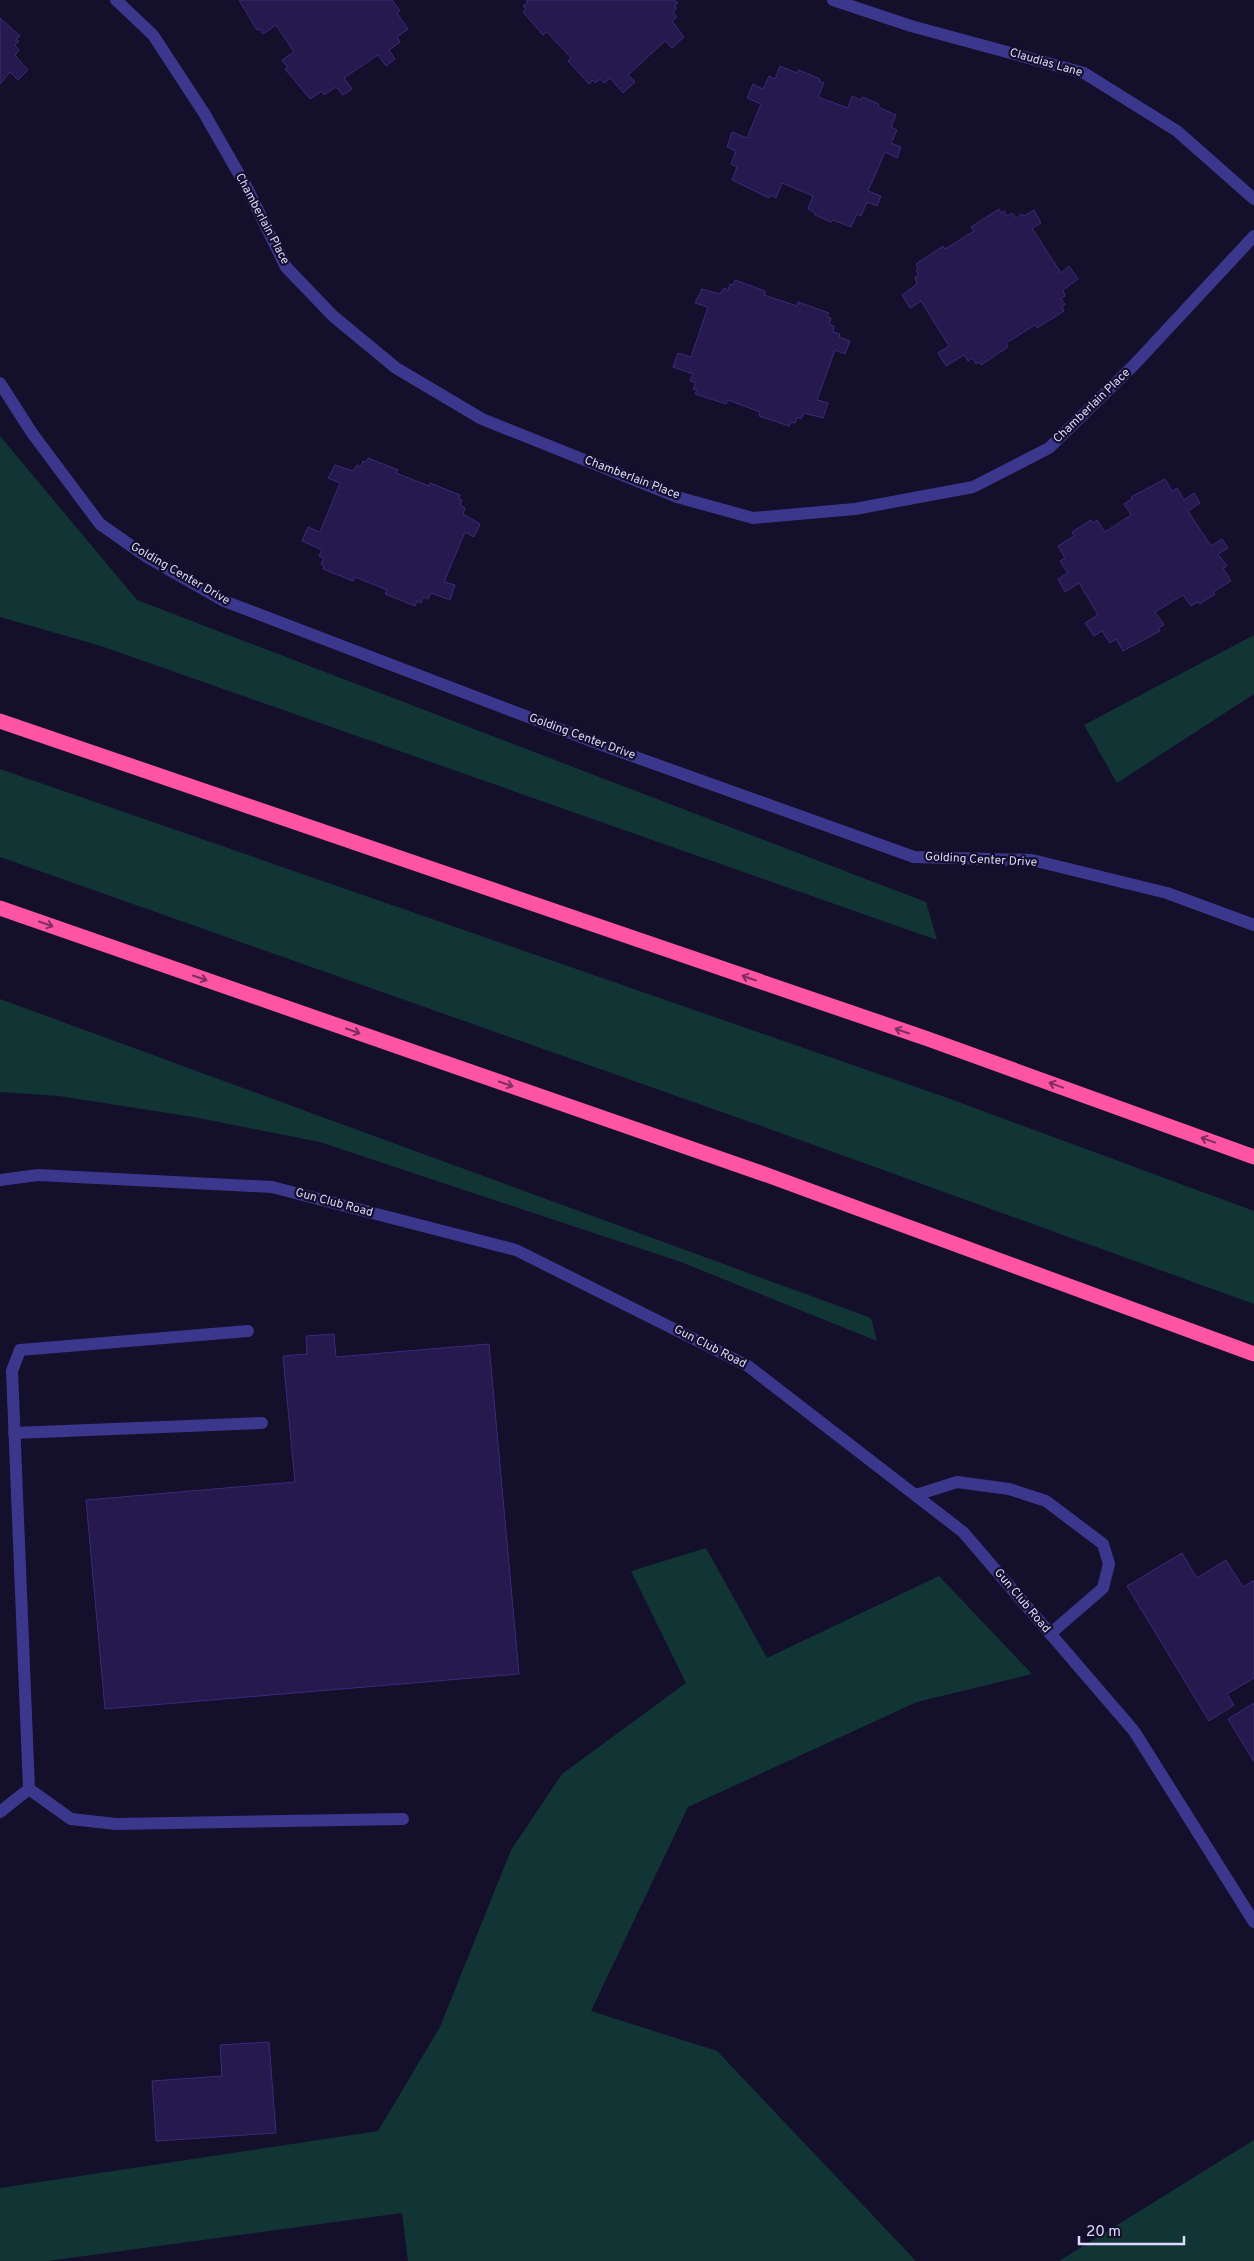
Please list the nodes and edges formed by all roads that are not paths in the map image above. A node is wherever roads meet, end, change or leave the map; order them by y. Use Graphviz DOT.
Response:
graph roads {
  1 [pos="116,0"];
  2 [pos="833,0"];
  3 [pos="1254,199"];
  4 [pos="1254,236"];
  5 [pos="0,383"];
  6 [pos="0,721"];
  7 [pos="0,908"];
  8 [pos="1254,925"];
  9 [pos="1254,1157"];
  10 [pos="0,1180"];
  11 [pos="248,1331"];
  12 [pos="1254,1354"];
  13 [pos="262,1423"];
  14 [pos="14,1433"];
  15 [pos="916,1495"];
  16 [pos="1050,1634"];
  17 [pos="29,1789"];
  18 [pos="0,1812"];
  19 [pos="403,1819"];
  20 [pos="1254,1922"];
  1 -- 4 [label="street, Chamberlain Place"];
  2 -- 3 [label="street, Claudias Lane"];
  5 -- 8 [label="street, Golding Center Drive"];
  9 -- 6 [label="highway, one-way"];
  7 -- 12 [label="highway, one-way"];
  10 -- 15 [label="street, Gun Club Road"];
  11 -- 14 [label="street"];
  13 -- 14 [label="street"];
  14 -- 17 [label="street"];
  15 -- 16 [label="street, Gun Club Road"];
  15 -- 16 [label="street"];
  16 -- 20 [label="street, Gun Club Road"];
  17 -- 18 [label="street"];
  17 -- 19 [label="street"];
}
